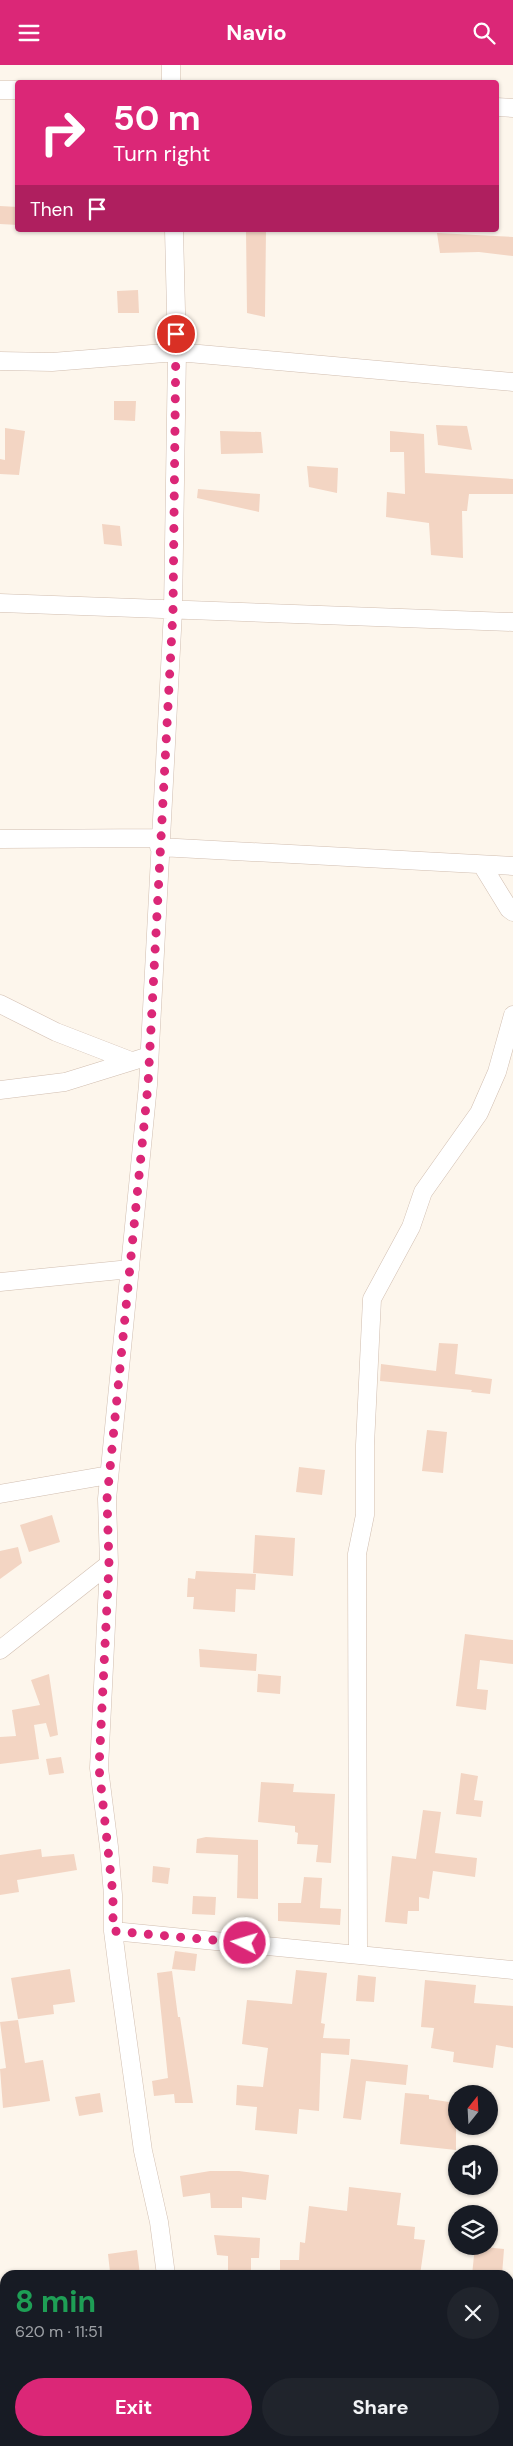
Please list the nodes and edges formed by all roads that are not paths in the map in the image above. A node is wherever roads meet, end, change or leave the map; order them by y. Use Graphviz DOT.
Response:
graph roads {
  1 [pos="171,65"];
  2 [pos="170,80"];
  3 [pos="0,90"];
  4 [pos="15,90"];
  5 [pos="499,107"];
  6 [pos="513,108"];
  7 [pos="174,232"];
  8 [pos="177,351"];
  9 [pos="0,361"];
  10 [pos="513,382"];
  11 [pos="0,603"];
  12 [pos="173,611"];
  13 [pos="513,622"];
  14 [pos="0,839"];
  15 [pos="160,842"];
  16 [pos="482,865"];
  17 [pos="513,866"];
  18 [pos="513,912"];
  19 [pos="0,1005"];
  20 [pos="513,1015"];
  21 [pos="149,1056"];
  22 [pos="131,1061"];
  23 [pos="0,1090"];
  24 [pos="130,1269"];
  25 [pos="0,1282"];
  26 [pos="110,1475"];
  27 [pos="0,1494"];
  28 [pos="109,1564"];
  29 [pos="0,1650"];
  30 [pos="113,1931"];
  31 [pos="358,1953"];
  32 [pos="513,1971"];
  33 [pos="165,2270"];
  1 -- 2 [label="street"];
  3 -- 4 [label="street"];
  5 -- 6 [label="street"];
  7 -- 8 [label="street"];
  8 -- 9 [label="street"];
  8 -- 10 [label="street"];
  8 -- 12 [label="street"];
  11 -- 12 [label="street"];
  12 -- 13 [label="street"];
  12 -- 15 [label="street"];
  14 -- 15 [label="street"];
  15 -- 16 [label="street"];
  15 -- 21 [label="street"];
  16 -- 17 [label="street"];
  16 -- 18 [label="street"];
  19 -- 22 [label="street"];
  20 -- 31 [label="street"];
  21 -- 22 [label="street"];
  21 -- 24 [label="street"];
  22 -- 23 [label="street"];
  24 -- 25 [label="street"];
  24 -- 26 [label="street"];
  26 -- 27 [label="street"];
  26 -- 28 [label="street"];
  28 -- 29 [label="street"];
  28 -- 30 [label="street"];
  30 -- 31 [label="street"];
  30 -- 33 [label="street"];
  31 -- 32 [label="street"];
}
